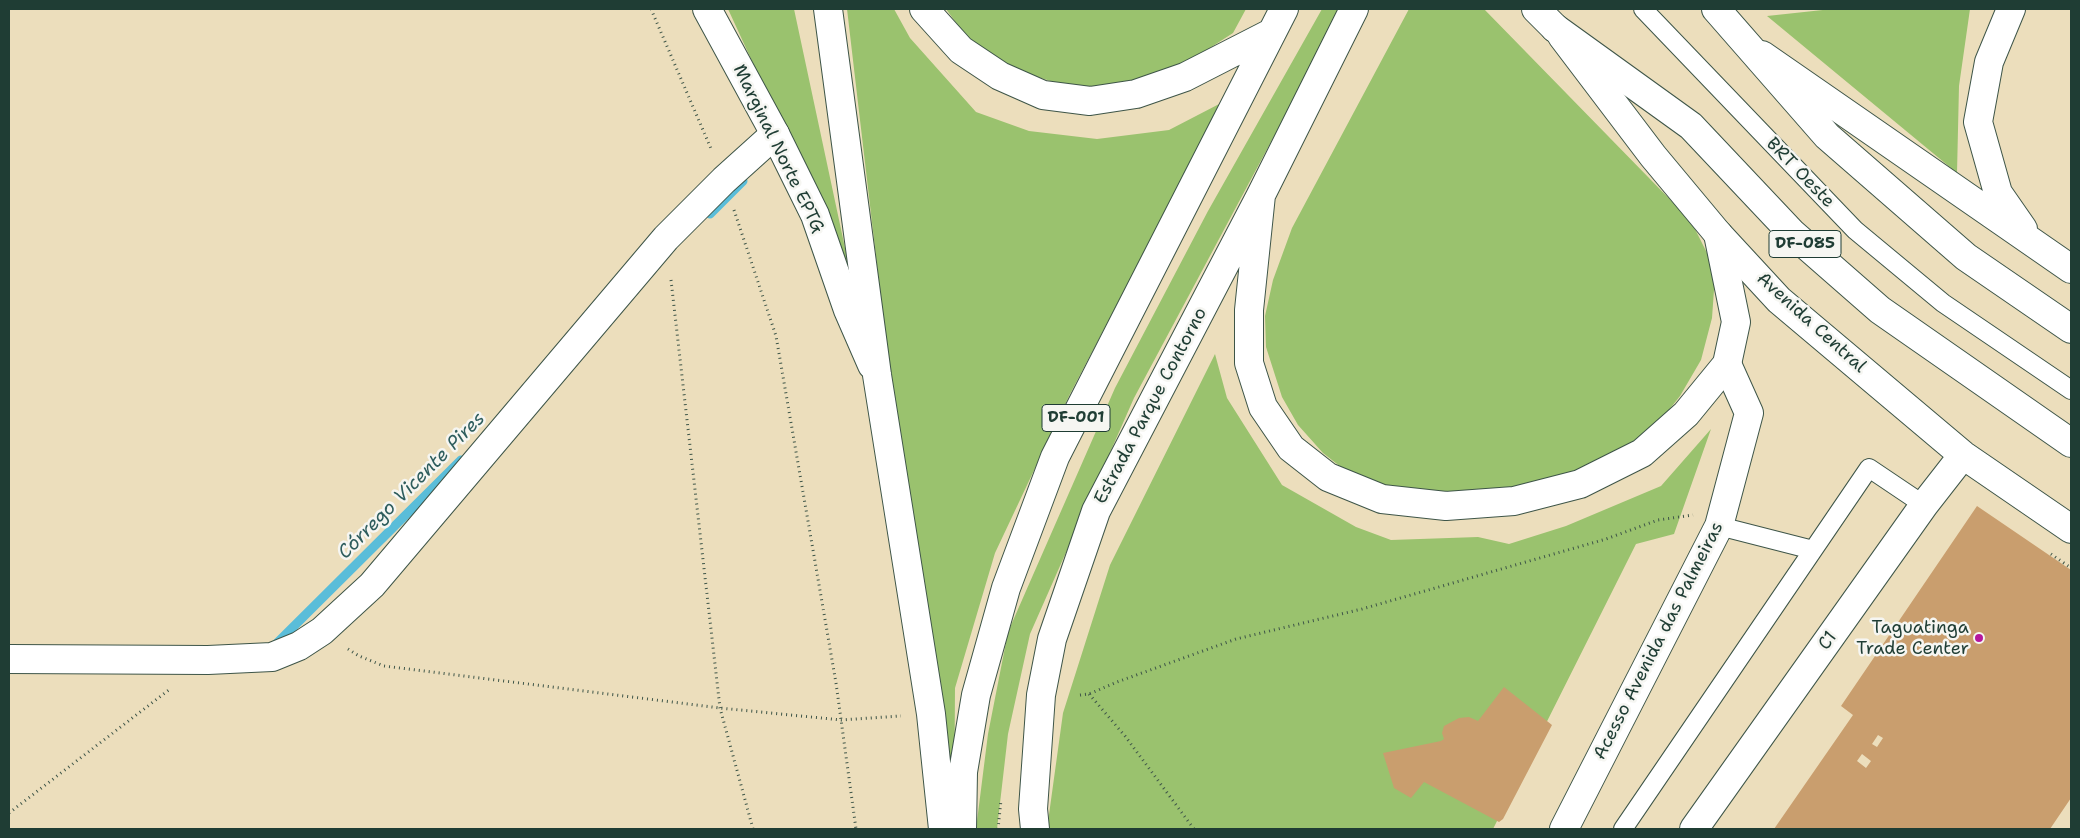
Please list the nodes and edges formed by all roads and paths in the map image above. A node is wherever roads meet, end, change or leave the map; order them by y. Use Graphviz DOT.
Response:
graph roads {
  1 [pos="651,9"];
  2 [pos="707,9"];
  3 [pos="828,9"];
  4 [pos="924,9"];
  5 [pos="1284,9"];
  6 [pos="1354,9"];
  7 [pos="1643,9"];
  8 [pos="1716,9"];
  9 [pos="2012,9"];
  10 [pos="1546,18"];
  11 [pos="1271,34"];
  12 [pos="1750,47"];
  13 [pos="775,134"];
  14 [pos="724,180"];
  15 [pos="1261,195"];
  16 [pos="1718,234"];
  17 [pos="666,238"];
  18 [pos="2032,243"];
  19 [pos="2071,269"];
  20 [pos="2071,329"];
  21 [pos="1727,364"];
  22 [pos="877,375"];
  23 [pos="2071,390"];
  24 [pos="2071,444"];
  25 [pos="1963,455"];
  26 [pos="1924,505"];
  27 [pos="1721,519"];
  28 [pos="2071,528"];
  29 [pos="1813,550"];
  30 [pos="322,631"];
  31 [pos="9,658"];
  32 [pos="208,660"];
  33 [pos="1089,694"];
  34 [pos="1080,695"];
  35 [pos="720,708"];
  36 [pos="931,714"];
  37 [pos="841,720"];
  38 [pos="9,813"];
  39 [pos="754,829"];
  40 [pos="856,829"];
  41 [pos="943,829"];
  42 [pos="962,829"];
  43 [pos="1035,829"];
  44 [pos="1194,829"];
  45 [pos="1564,829"];
  46 [pos="1623,829"];
  47 [pos="1694,829"];
  1 -- 14 [label="path"];
  2 -- 13 [label="main road, Marginal Norte EPTG"];
  3 -- 22 [label="main road"];
  4 -- 11 [label="main road"];
  5 -- 11 [label="main road, DF-001"];
  6 -- 15 [label="main road, Estrada Parque Contorno / DF-001"];
  7 -- 23 [label="lane, BRT Oeste"];
  8 -- 12 [label="main road"];
  9 -- 18 [label="main road"];
  10 -- 16 [label="main road, Avenida Central / DF-085"];
  10 -- 24 [label="main road, DF-085"];
  11 -- 42 [label="main road, DF-001"];
  12 -- 18 [label="main road"];
  12 -- 20 [label="main road"];
  13 -- 14 [label="main road"];
  13 -- 22 [label="main road, Marginal Norte EPTG"];
  14 -- 17 [label="main road"];
  14 -- 37 [label="path"];
  15 -- 21 [label="main road"];
  15 -- 43 [label="main road, Estrada Parque Contorno / DF-001"];
  16 -- 21 [label="main road"];
  16 -- 25 [label="main road, Avenida Central / DF-085"];
  17 -- 30 [label="main road"];
  17 -- 35 [label="path"];
  18 -- 19 [label="main road"];
  21 -- 27 [label="main road, Acesso Avenida das Palmeiras"];
  22 -- 36 [label="main road"];
  25 -- 26 [label="main road, C1"];
  25 -- 28 [label="main road, Avenida Central / DF-085"];
  26 -- 29 [label="lane"];
  26 -- 47 [label="main road, C1"];
  27 -- 29 [label="lane"];
  27 -- 33 [label="path"];
  27 -- 45 [label="main road, Acesso Avenida das Palmeiras"];
  29 -- 46 [label="lane"];
  30 -- 32 [label="main road"];
  30 -- 35 [label="path"];
  31 -- 32 [label="main road"];
  32 -- 38 [label="path"];
  33 -- 34 [label="path"];
  33 -- 44 [label="path"];
  35 -- 37 [label="path"];
  35 -- 39 [label="path"];
  36 -- 37 [label="path"];
  36 -- 41 [label="main road"];
  37 -- 40 [label="path"];
}
